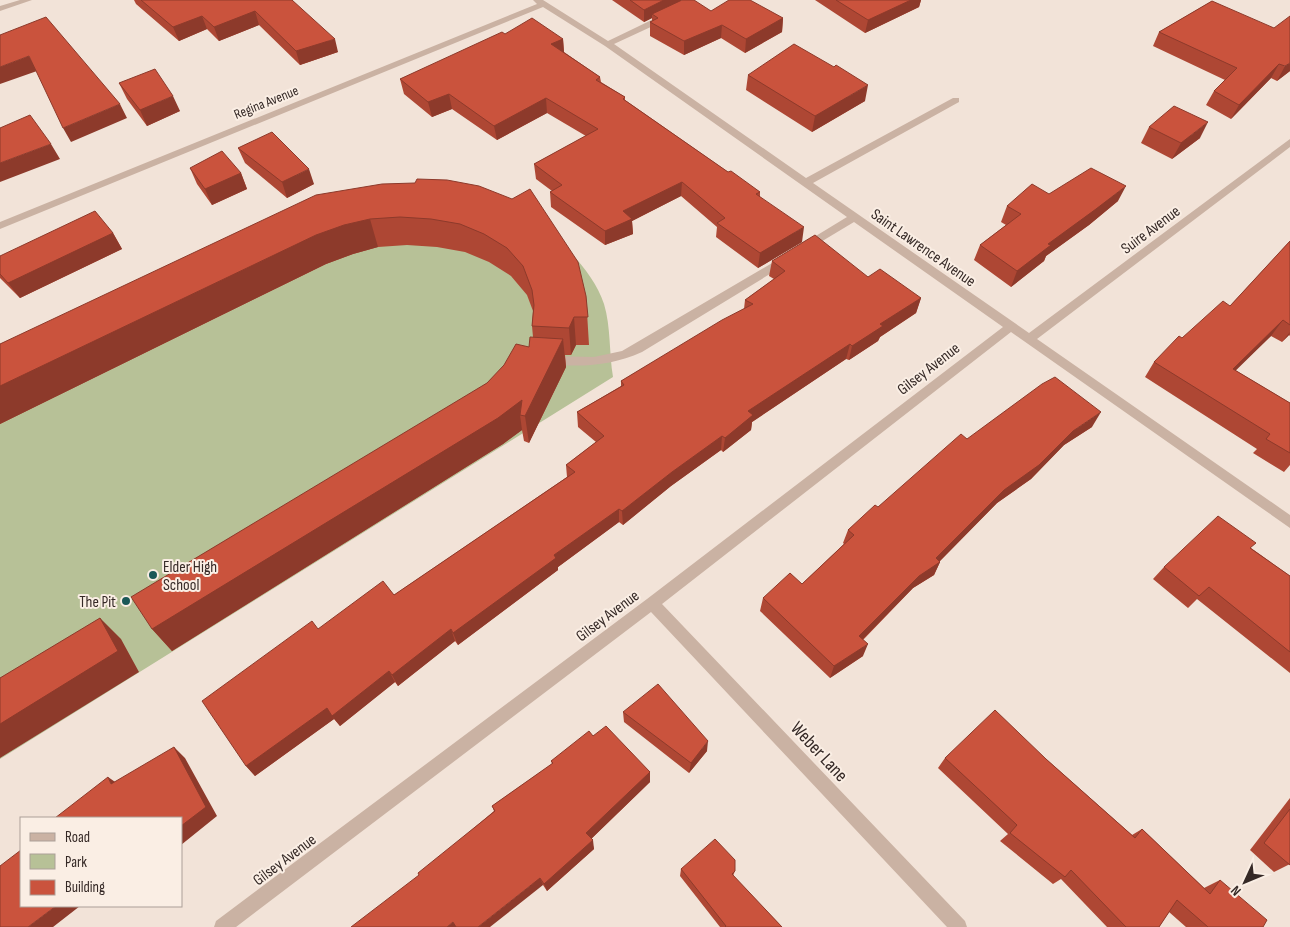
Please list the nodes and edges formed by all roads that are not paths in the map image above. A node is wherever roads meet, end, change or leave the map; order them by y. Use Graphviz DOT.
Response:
graph roads {
  1 [pos="28,0"];
  2 [pos="540,2"];
  3 [pos="0,10"];
  4 [pos="676,12"];
  5 [pos="608,44"];
  6 [pos="956,100"];
  7 [pos="1290,142"];
  8 [pos="806,183"];
  9 [pos="854,217"];
  10 [pos="0,226"];
  11 [pos="1010,327"];
  12 [pos="1028,340"];
  13 [pos="535,360"];
  14 [pos="1290,522"];
  15 [pos="652,603"];
  16 [pos="222,927"];
  17 [pos="960,927"];
  1 -- 3 [label="street"];
  2 -- 5 [label="street, Saint Lawrence Avenue"];
  2 -- 10 [label="street, Regina Avenue"];
  4 -- 5 [label="street"];
  5 -- 8 [label="street, Saint Lawrence Avenue"];
  6 -- 8 [label="street"];
  7 -- 12 [label="street, Suire Avenue"];
  8 -- 9 [label="street, Saint Lawrence Avenue"];
  9 -- 11 [label="street, Saint Lawrence Avenue"];
  9 -- 13 [label="street"];
  11 -- 12 [label="street, Saint Lawrence Avenue"];
  11 -- 15 [label="street, Gilsey Avenue"];
  12 -- 14 [label="street, Saint Lawrence Avenue"];
  15 -- 16 [label="street, Gilsey Avenue"];
  15 -- 17 [label="street, Weber Lane"];
}
